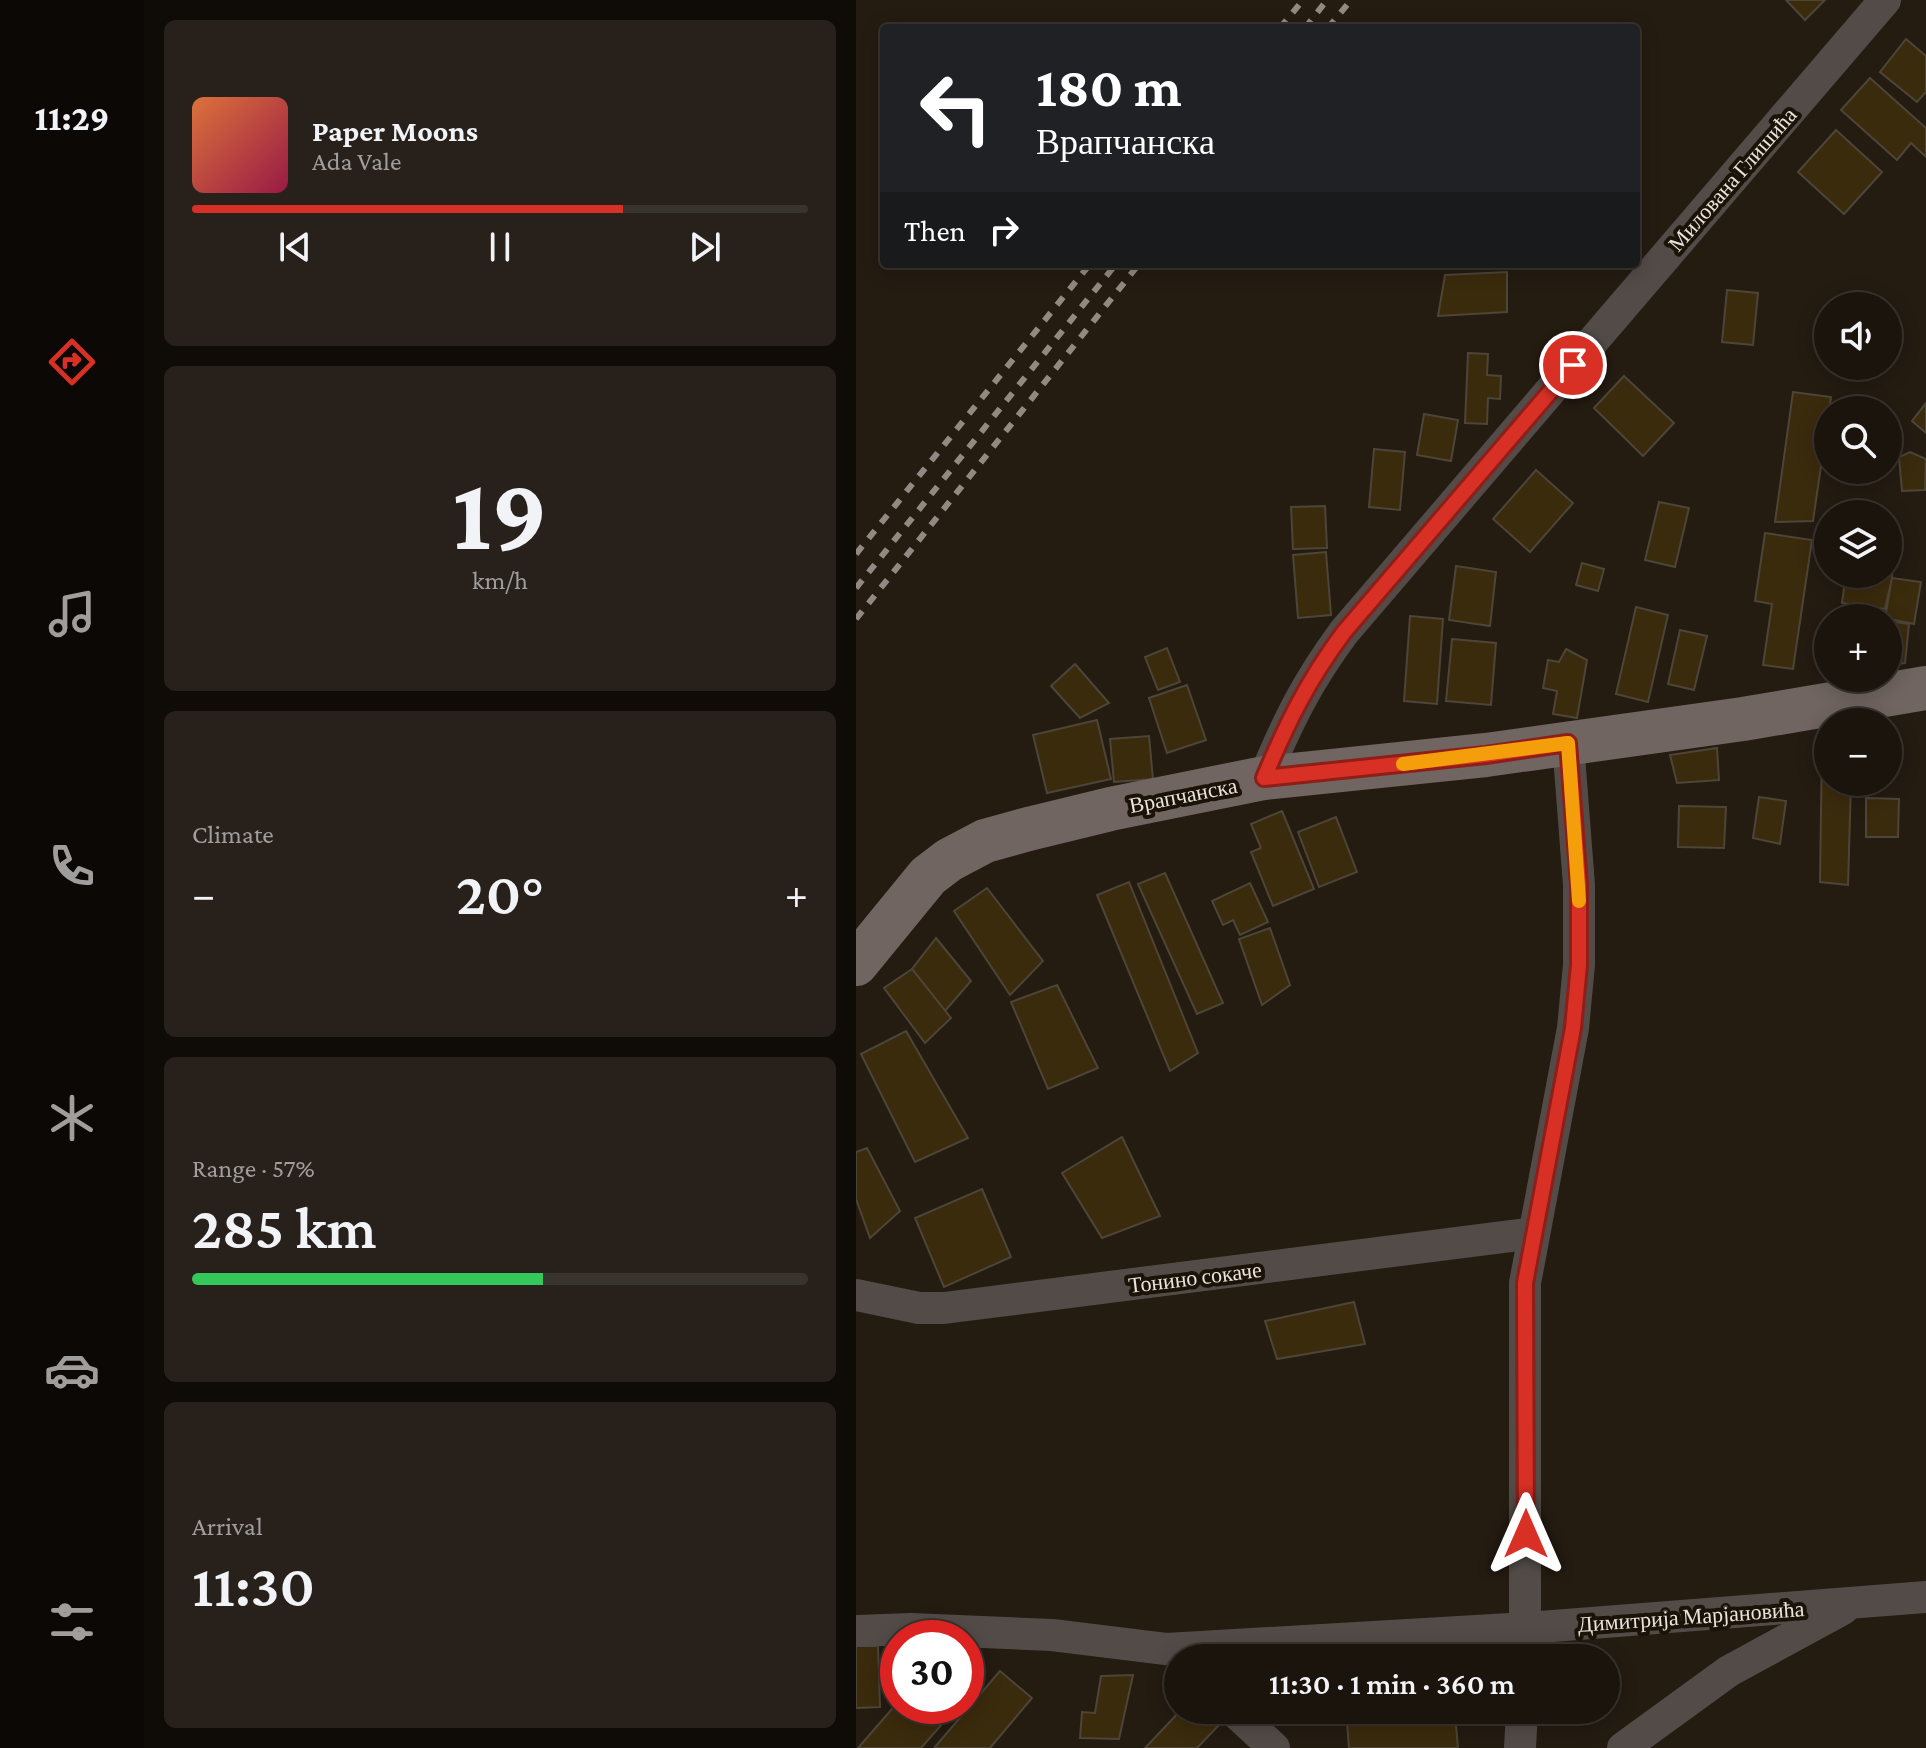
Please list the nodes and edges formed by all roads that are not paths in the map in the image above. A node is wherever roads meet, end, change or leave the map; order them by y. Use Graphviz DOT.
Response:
graph roads {
  1 [pos="1885,0"];
  2 [pos="1926,688"];
  3 [pos="1568,743"];
  4 [pos="1264,778"];
  5 [pos="856,964"];
  6 [pos="1534,1233"];
  7 [pos="856,1295"];
  8 [pos="1926,1597"];
  9 [pos="1855,1603"];
  10 [pos="856,1631"];
  11 [pos="1526,1643"];
  12 [pos="1494,1644"];
  13 [pos="1164,1653"];
  14 [pos="1248,1724"];
  15 [pos="1521,1724"];
  16 [pos="1274,1748"];
  17 [pos="1520,1748"];
  18 [pos="1623,1748"];
  1 -- 4 [label="street, Милована Глишића"];
  2 -- 3 [label="main road, Врапчанска"];
  3 -- 4 [label="main road, Врапчанска"];
  3 -- 6 [label="street"];
  4 -- 5 [label="main road, Врапчанска"];
  6 -- 7 [label="street, Тонино сокаче"];
  6 -- 11 [label="street"];
  8 -- 9 [label="street, Димитрија Марјановића"];
  9 -- 11 [label="street, Димитрија Марјановића"];
  9 -- 18 [label="street, Димитрија Марјановића"];
  10 -- 13 [label="street, Димитрија Марјановића"];
  11 -- 12 [label="street, Димитрија Марјановића"];
  14 -- 16 [label="street"];
  15 -- 17 [label="street"];
}
